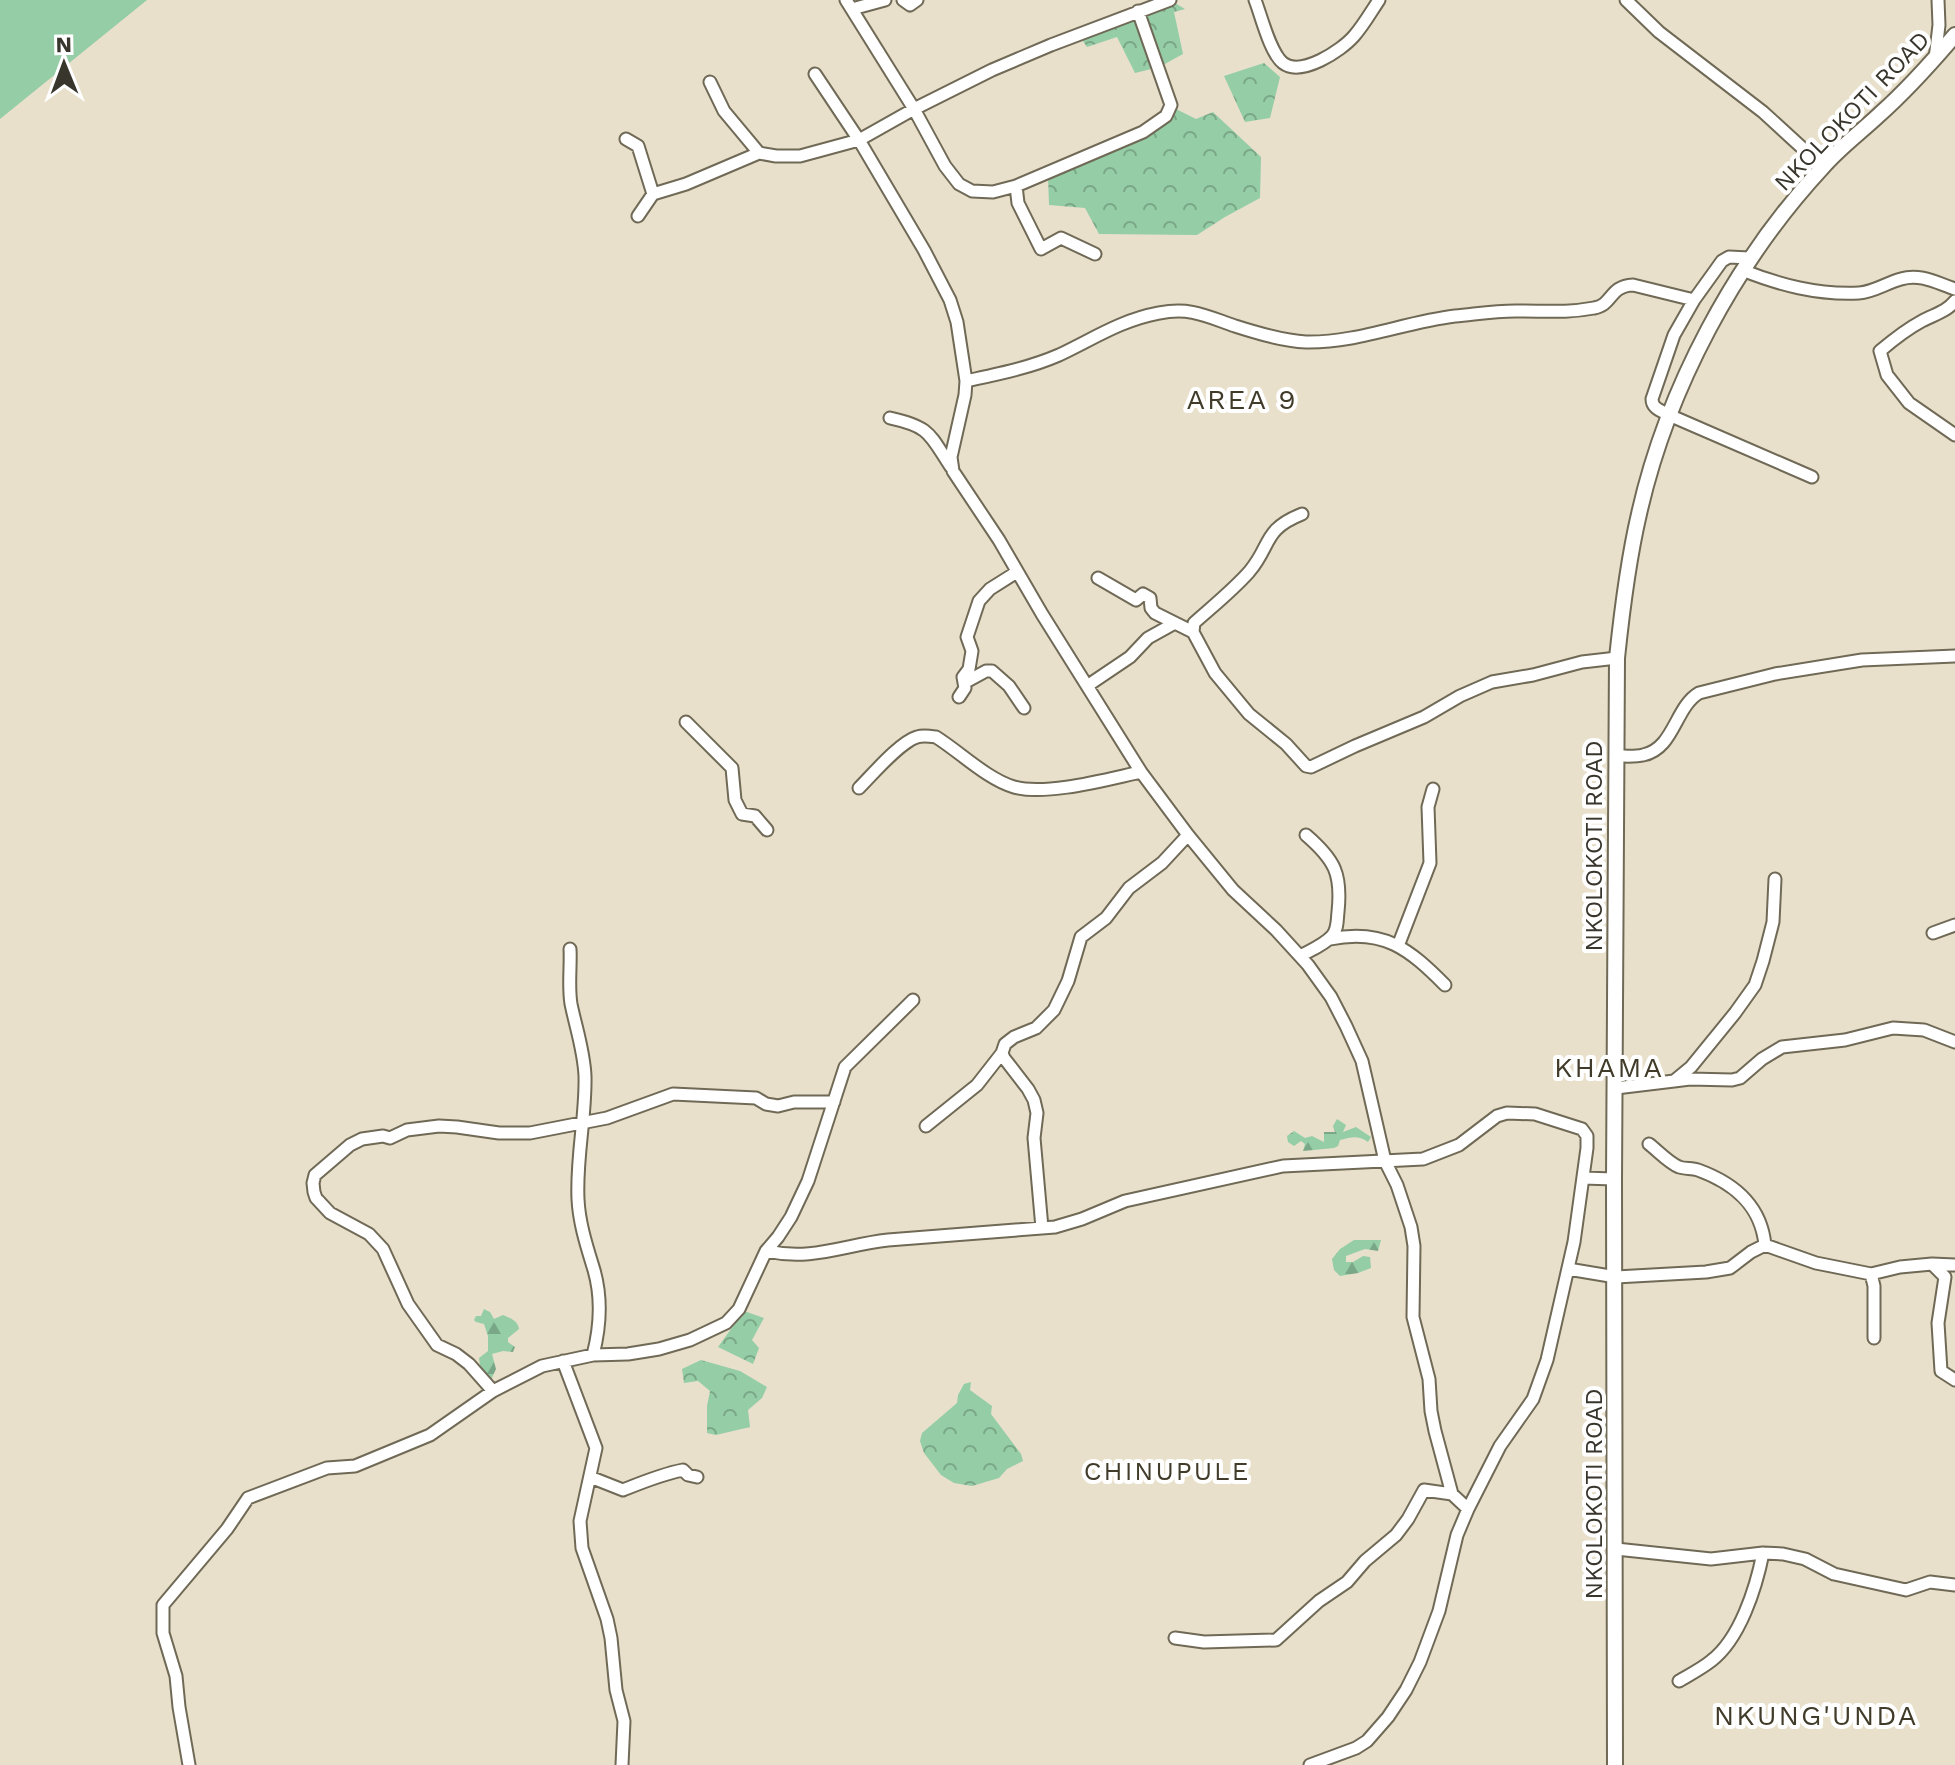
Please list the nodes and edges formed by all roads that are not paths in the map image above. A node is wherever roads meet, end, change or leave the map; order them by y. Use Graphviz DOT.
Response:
graph roads {
  1 [pos="885,0"];
  2 [pos="903,0"];
  3 [pos="917,0"];
  4 [pos="1170,0"];
  5 [pos="1255,0"];
  6 [pos="1379,0"];
  7 [pos="1626,0"];
  8 [pos="1938,0"];
  9 [pos="849,4"];
  10 [pos="1138,11"];
  11 [pos="1955,35"];
  12 [pos="1935,59"];
  13 [pos="815,74"];
  14 [pos="710,82"];
  15 [pos="914,109"];
  16 [pos="626,139"];
  17 [pos="859,140"];
  18 [pos="759,153"];
  19 [pos="1822,166"];
  20 [pos="1016,186"];
  21 [pos="653,194"];
  22 [pos="638,216"];
  23 [pos="1095,254"];
  24 [pos="1746,264"];
  25 [pos="1955,289"];
  26 [pos="1694,300"];
  27 [pos="1955,301"];
  28 [pos="966,381"];
  29 [pos="1669,415"];
  30 [pos="890,418"];
  31 [pos="1955,435"];
  32 [pos="953,471"];
  33 [pos="1812,477"];
  34 [pos="1302,514"];
  35 [pos="1017,572"];
  36 [pos="1098,578"];
  37 [pos="1175,623"];
  38 [pos="1193,632"];
  39 [pos="1955,656"];
  40 [pos="1617,658"];
  41 [pos="964,683"];
  42 [pos="1087,686"];
  43 [pos="959,697"];
  44 [pos="1024,708"];
  45 [pos="686,722"];
  46 [pos="1617,756"];
  47 [pos="1141,772"];
  48 [pos="859,788"];
  49 [pos="1433,789"];
  50 [pos="767,830"];
  51 [pos="1188,835"];
  52 [pos="1306,835"];
  53 [pos="1775,879"];
  54 [pos="1955,925"];
  55 [pos="1933,933"];
  56 [pos="1330,939"];
  57 [pos="1398,946"];
  58 [pos="570,949"];
  59 [pos="1300,956"];
  60 [pos="1445,985"];
  61 [pos="913,1000"];
  62 [pos="1955,1042"];
  63 [pos="1002,1053"];
  64 [pos="1674,1081"];
  65 [pos="1616,1088"];
  66 [pos="834,1102"];
  67 [pos="582,1122"];
  68 [pos="926,1126"];
  69 [pos="1649,1144"];
  70 [pos="1385,1161"];
  71 [pos="1583,1178"];
  72 [pos="1614,1179"];
  73 [pos="1042,1228"];
  74 [pos="1765,1245"];
  75 [pos="766,1251"];
  76 [pos="1932,1264"];
  77 [pos="1955,1265"];
  78 [pos="1568,1269"];
  79 [pos="1616,1277"];
  80 [pos="1876,1284"];
  81 [pos="1874,1338"];
  82 [pos="593,1355"];
  83 [pos="563,1361"];
  84 [pos="1955,1380"];
  85 [pos="493,1391"];
  86 [pos="590,1477"];
  87 [pos="697,1477"];
  88 [pos="1452,1494"];
  89 [pos="1468,1509"];
  90 [pos="1616,1549"];
  91 [pos="1763,1553"];
  92 [pos="1955,1585"];
  93 [pos="1175,1638"];
  94 [pos="1679,1681"];
  95 [pos="189,1765"];
  96 [pos="622,1765"];
  97 [pos="1310,1765"];
  98 [pos="1615,1765"];
  1 -- 9 [label="street"];
  2 -- 3 [label="street"];
  4 -- 10 [label="street"];
  5 -- 6 [label="street"];
  7 -- 19 [label="street"];
  8 -- 12 [label="street"];
  9 -- 15 [label="street"];
  10 -- 15 [label="street"];
  10 -- 20 [label="street"];
  11 -- 12 [label="main road, NKOLOKOTI ROAD"];
  12 -- 19 [label="main road, NKOLOKOTI ROAD"];
  13 -- 17 [label="street"];
  14 -- 18 [label="street"];
  15 -- 17 [label="street"];
  15 -- 20 [label="street"];
  16 -- 21 [label="street"];
  17 -- 18 [label="street"];
  17 -- 28 [label="street"];
  18 -- 21 [label="street"];
  19 -- 24 [label="main road, NKOLOKOTI ROAD"];
  20 -- 23 [label="street"];
  21 -- 22 [label="street"];
  24 -- 25 [label="street"];
  24 -- 26 [label="street"];
  24 -- 29 [label="main road, NKOLOKOTI ROAD"];
  26 -- 28 [label="street"];
  26 -- 29 [label="street"];
  27 -- 31 [label="street"];
  28 -- 32 [label="street"];
  29 -- 33 [label="street"];
  29 -- 40 [label="main road, NKOLOKOTI ROAD"];
  30 -- 32 [label="street"];
  32 -- 35 [label="street"];
  34 -- 38 [label="street"];
  35 -- 41 [label="street"];
  35 -- 42 [label="street"];
  36 -- 37 [label="street"];
  37 -- 38 [label="street"];
  37 -- 42 [label="street"];
  38 -- 40 [label="street"];
  39 -- 46 [label="street"];
  40 -- 46 [label="main road, NKOLOKOTI ROAD"];
  41 -- 43 [label="street"];
  41 -- 44 [label="street"];
  42 -- 47 [label="street"];
  45 -- 50 [label="street"];
  46 -- 65 [label="main road, NKOLOKOTI ROAD"];
  47 -- 48 [label="street"];
  47 -- 51 [label="street"];
  49 -- 57 [label="street"];
  51 -- 59 [label="street"];
  51 -- 63 [label="street"];
  52 -- 56 [label="street"];
  53 -- 64 [label="street"];
  54 -- 55 [label="street"];
  56 -- 57 [label="street"];
  56 -- 59 [label="street"];
  57 -- 60 [label="street"];
  58 -- 67 [label="street"];
  59 -- 70 [label="street"];
  61 -- 66 [label="street"];
  62 -- 64 [label="street"];
  63 -- 68 [label="street"];
  63 -- 73 [label="street"];
  64 -- 65 [label="street"];
  65 -- 72 [label="main road, NKOLOKOTI ROAD"];
  66 -- 67 [label="street"];
  66 -- 75 [label="street"];
  67 -- 82 [label="street"];
  67 -- 85 [label="street"];
  69 -- 74 [label="street"];
  70 -- 71 [label="street"];
  70 -- 73 [label="street"];
  70 -- 88 [label="street"];
  71 -- 72 [label="street"];
  71 -- 78 [label="street"];
  72 -- 79 [label="main road, NKOLOKOTI ROAD"];
  73 -- 75 [label="street"];
  74 -- 79 [label="street"];
  74 -- 80 [label="street"];
  75 -- 82 [label="street"];
  76 -- 77 [label="street"];
  76 -- 80 [label="street"];
  76 -- 84 [label="street"];
  78 -- 79 [label="street"];
  78 -- 89 [label="street"];
  79 -- 90 [label="main road, NKOLOKOTI ROAD"];
  80 -- 81 [label="street"];
  82 -- 83 [label="street"];
  83 -- 85 [label="street"];
  83 -- 86 [label="street"];
  85 -- 95 [label="street"];
  86 -- 87 [label="street"];
  86 -- 96 [label="street"];
  88 -- 89 [label="street"];
  88 -- 93 [label="street"];
  89 -- 97 [label="street"];
  90 -- 91 [label="street"];
  90 -- 98 [label="main road, NKOLOKOTI ROAD"];
  91 -- 92 [label="street"];
  91 -- 94 [label="street"];
}
